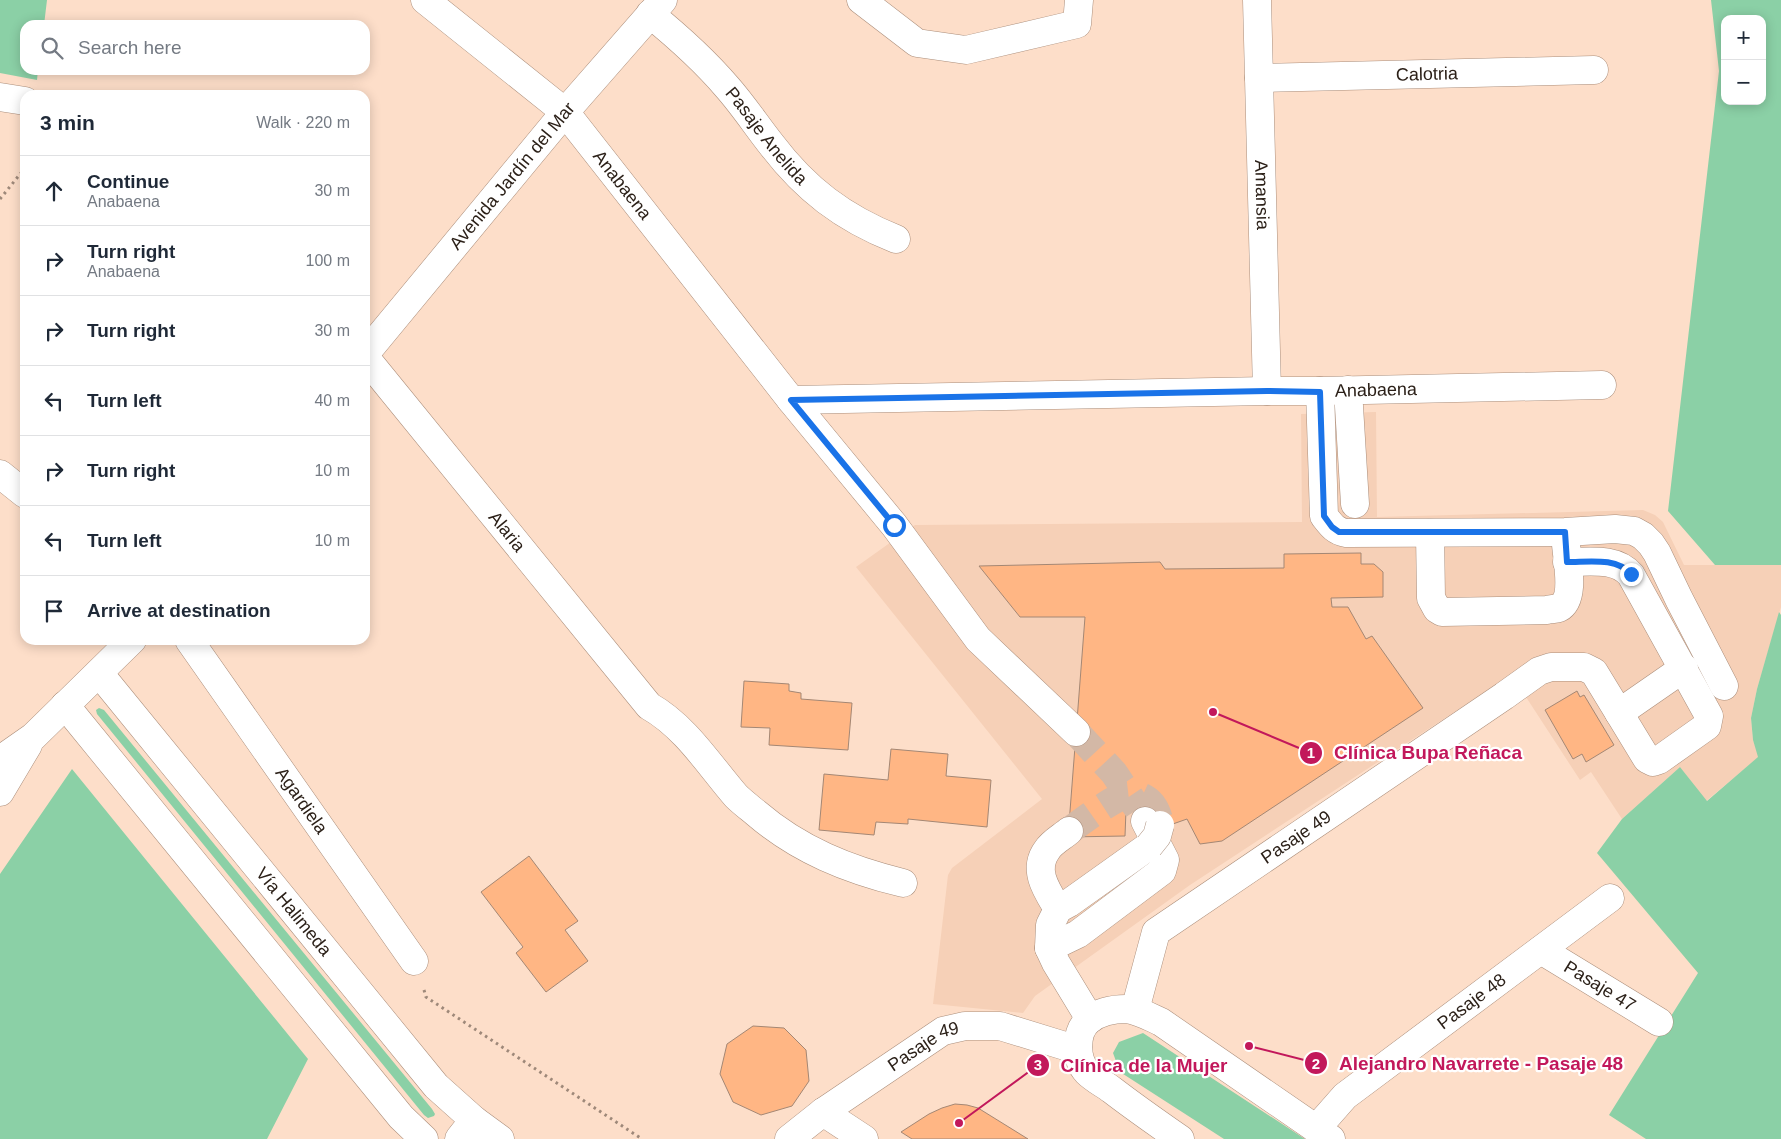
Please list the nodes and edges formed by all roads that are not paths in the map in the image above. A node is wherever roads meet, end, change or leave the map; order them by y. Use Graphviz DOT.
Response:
graph roads {
  1 [pos="425,0"];
  2 [pos="861,0"];
  3 [pos="1079,0"];
  4 [pos="1257,0"];
  5 [pos="656,7"];
  6 [pos="1594,70"];
  7 [pos="1259,78"];
  8 [pos="0,97"];
  9 [pos="20,100"];
  10 [pos="565,112"];
  11 [pos="896,239"];
  12 [pos="370,350"];
  13 [pos="370,362"];
  14 [pos="1602,385"];
  15 [pos="1348,390"];
  16 [pos="1267,391"];
  17 [pos="1320,392"];
  18 [pos="791,400"];
  19 [pos="0,474"];
  20 [pos="20,490"];
  21 [pos="1355,504"];
  22 [pos="1565,532"];
  23 [pos="1430,533"];
  24 [pos="1567,562"];
  25 [pos="127,645"];
  26 [pos="193,645"];
  27 [pos="1684,668"];
  28 [pos="98,673"];
  29 [pos="1724,686"];
  30 [pos="65,705"];
  31 [pos="1619,713"];
  32 [pos="1076,732"];
  33 [pos="33,737"];
  34 [pos="0,760"];
  35 [pos="0,792"];
  36 [pos="1069,831"];
  37 [pos="903,884"];
  38 [pos="1610,898"];
  39 [pos="1058,909"];
  40 [pos="1050,948"];
  41 [pos="1541,950"];
  42 [pos="414,961"];
  43 [pos="1135,1010"];
  44 [pos="1090,1019"];
  45 [pos="1659,1022"];
  46 [pos="1078,1050"];
  47 [pos="823,1112"];
  48 [pos="466,1129"];
  49 [pos="1324,1134"];
  50 [pos="424,1139"];
  51 [pos="500,1139"];
  52 [pos="789,1139"];
  53 [pos="864,1139"];
  54 [pos="1180,1139"];
  1 -- 10 [label="street, Anabaena"];
  2 -- 3 [label="street"];
  4 -- 7 [label="street, Amansia"];
  5 -- 10 [label="street, Avenida Jardín del Mar"];
  5 -- 11 [label="street, Pasaje Anelida"];
  6 -- 7 [label="street, Calotria"];
  7 -- 16 [label="street, Amansia"];
  8 -- 9 [label="street"];
  10 -- 12 [label="street, Avenida Jardín del Mar"];
  10 -- 18 [label="street, Anabaena"];
  13 -- 37 [label="street, Alaria"];
  14 -- 15 [label="street, Anabaena"];
  15 -- 17 [label="street, Anabaena"];
  15 -- 21 [label="street"];
  16 -- 17 [label="street, Anabaena"];
  16 -- 18 [label="street, Anabaena"];
  17 -- 23 [label="street"];
  18 -- 32 [label="street, Anabaena"];
  19 -- 20 [label="street"];
  22 -- 23 [label="street"];
  22 -- 24 [label="street"];
  22 -- 29 [label="street"];
  23 -- 24 [label="street"];
  24 -- 27 [label="street"];
  25 -- 28 [label="street"];
  26 -- 42 [label="street, Agardiela"];
  27 -- 31 [label="street"];
  27 -- 31 [label="street, Pasaje 49"];
  28 -- 30 [label="street"];
  28 -- 48 [label="street, Vía Halimeda"];
  30 -- 33 [label="street"];
  30 -- 50 [label="street"];
  31 -- 43 [label="street, Pasaje 49"];
  33 -- 34 [label="street"];
  33 -- 35 [label="street"];
  36 -- 39 [label="street"];
  38 -- 41 [label="street, Pasaje 48"];
  39 -- 40 [label="street"];
  39 -- 40 [label="street"];
  40 -- 44 [label="street"];
  41 -- 45 [label="street, Pasaje 47"];
  41 -- 49 [label="street, Pasaje 48"];
  43 -- 44 [label="street"];
  43 -- 49 [label="street"];
  44 -- 46 [label="street"];
  46 -- 47 [label="street, Pasaje 49"];
  46 -- 54 [label="street"];
  47 -- 52 [label="street, Pasaje 49"];
  47 -- 53 [label="street"];
  48 -- 51 [label="street, Vía Halimeda"];
}
